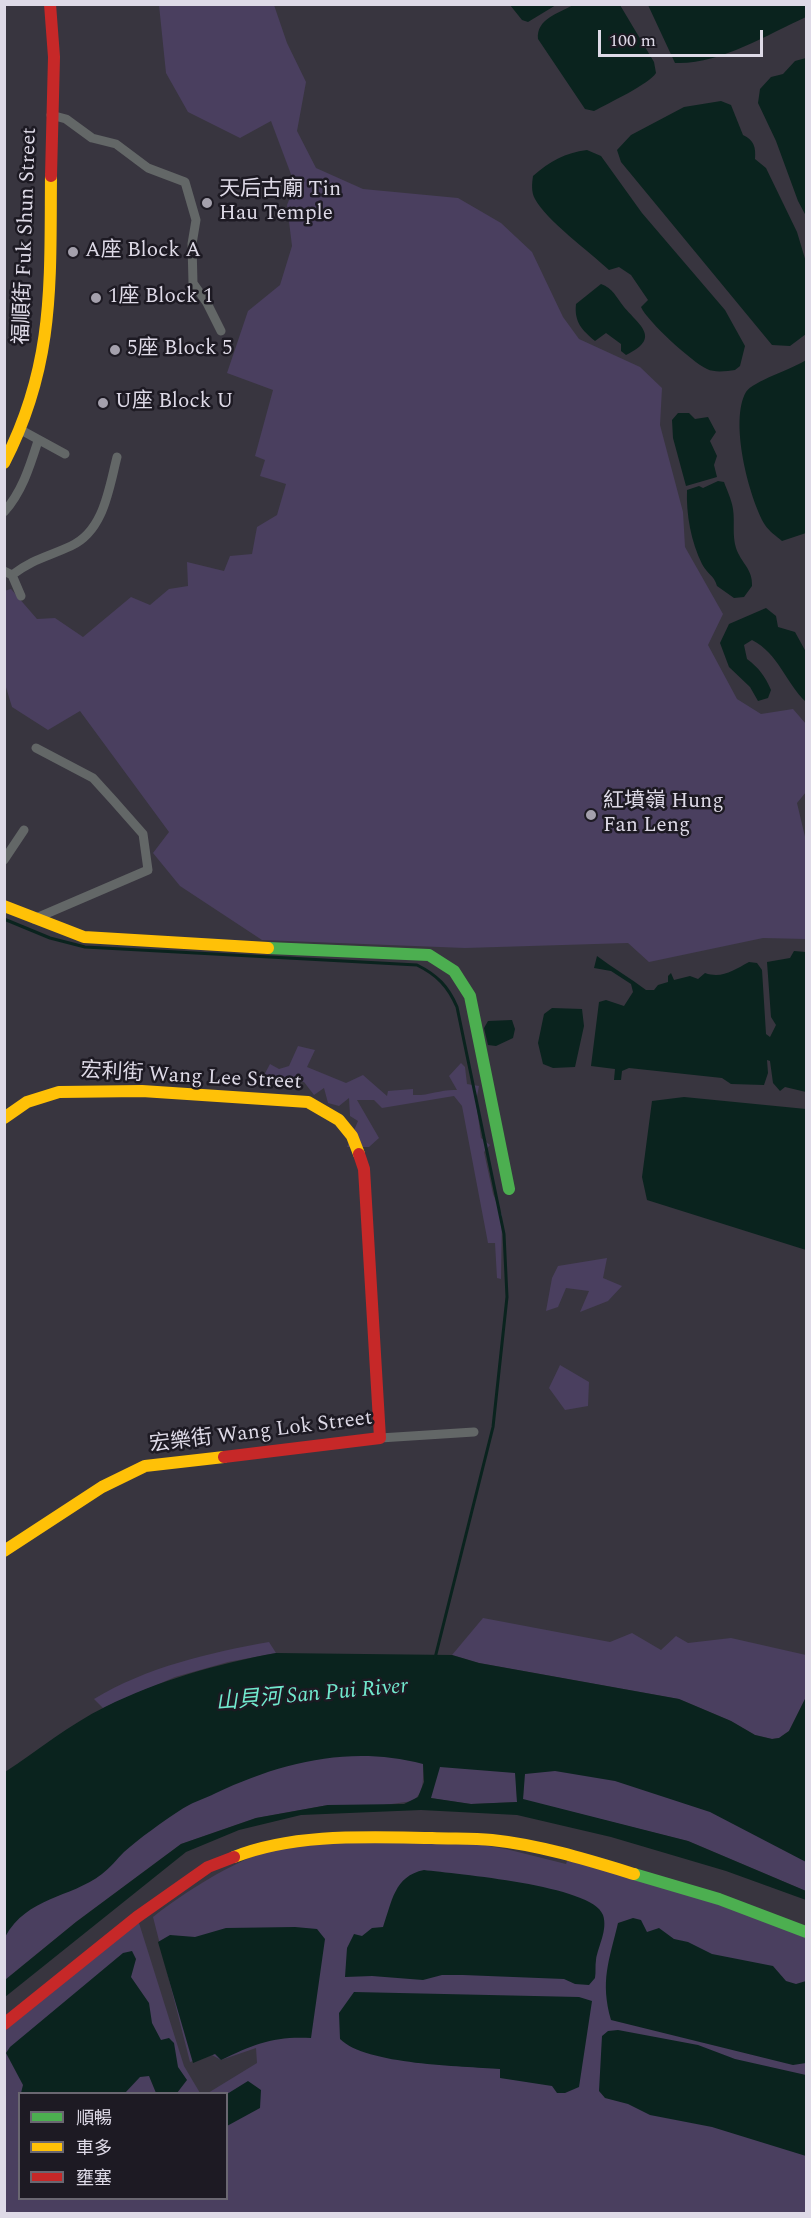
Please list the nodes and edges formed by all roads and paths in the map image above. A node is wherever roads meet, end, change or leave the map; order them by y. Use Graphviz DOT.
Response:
graph roads {
  1 [pos="50,4"];
  2 [pos="51,115"];
  3 [pos="220,331"];
  4 [pos="21,430"];
  5 [pos="38,441"];
  6 [pos="65,454"];
  7 [pos="117,457"];
  8 [pos="4,463"];
  9 [pos="4,512"];
  10 [pos="8,573"];
  11 [pos="21,596"];
  12 [pos="36,748"];
  13 [pos="24,830"];
  14 [pos="4,860"];
  15 [pos="4,906"];
  16 [pos="34,919"];
  17 [pos="4,1118"];
  18 [pos="508,1190"];
  19 [pos="474,1432"];
  20 [pos="380,1438"];
  21 [pos="4,1551"];
  22 [pos="807,1932"];
  23 [pos="4,2024"];
  1 -- 2 [label="street, 福順街 Fuk Shun Street"];
  2 -- 3 [label="street"];
  2 -- 4 [label="street, 福順街 Fuk Shun Street"];
  4 -- 5 [label="street"];
  4 -- 8 [label="street, 福順街 Fuk Shun Street"];
  5 -- 6 [label="street"];
  5 -- 9 [label="street"];
  7 -- 10 [label="street"];
  10 -- 11 [label="street"];
  12 -- 16 [label="street"];
  13 -- 14 [label="street"];
  15 -- 16 [label="street"];
  16 -- 18 [label="street"];
  17 -- 20 [label="street, 宏利街 Wang Lee Street"];
  19 -- 20 [label="street, 宏樂街 Wang Lok Street"];
  20 -- 21 [label="street, 宏樂街 Wang Lok Street"];
  22 -- 23 [label="street"];
}
